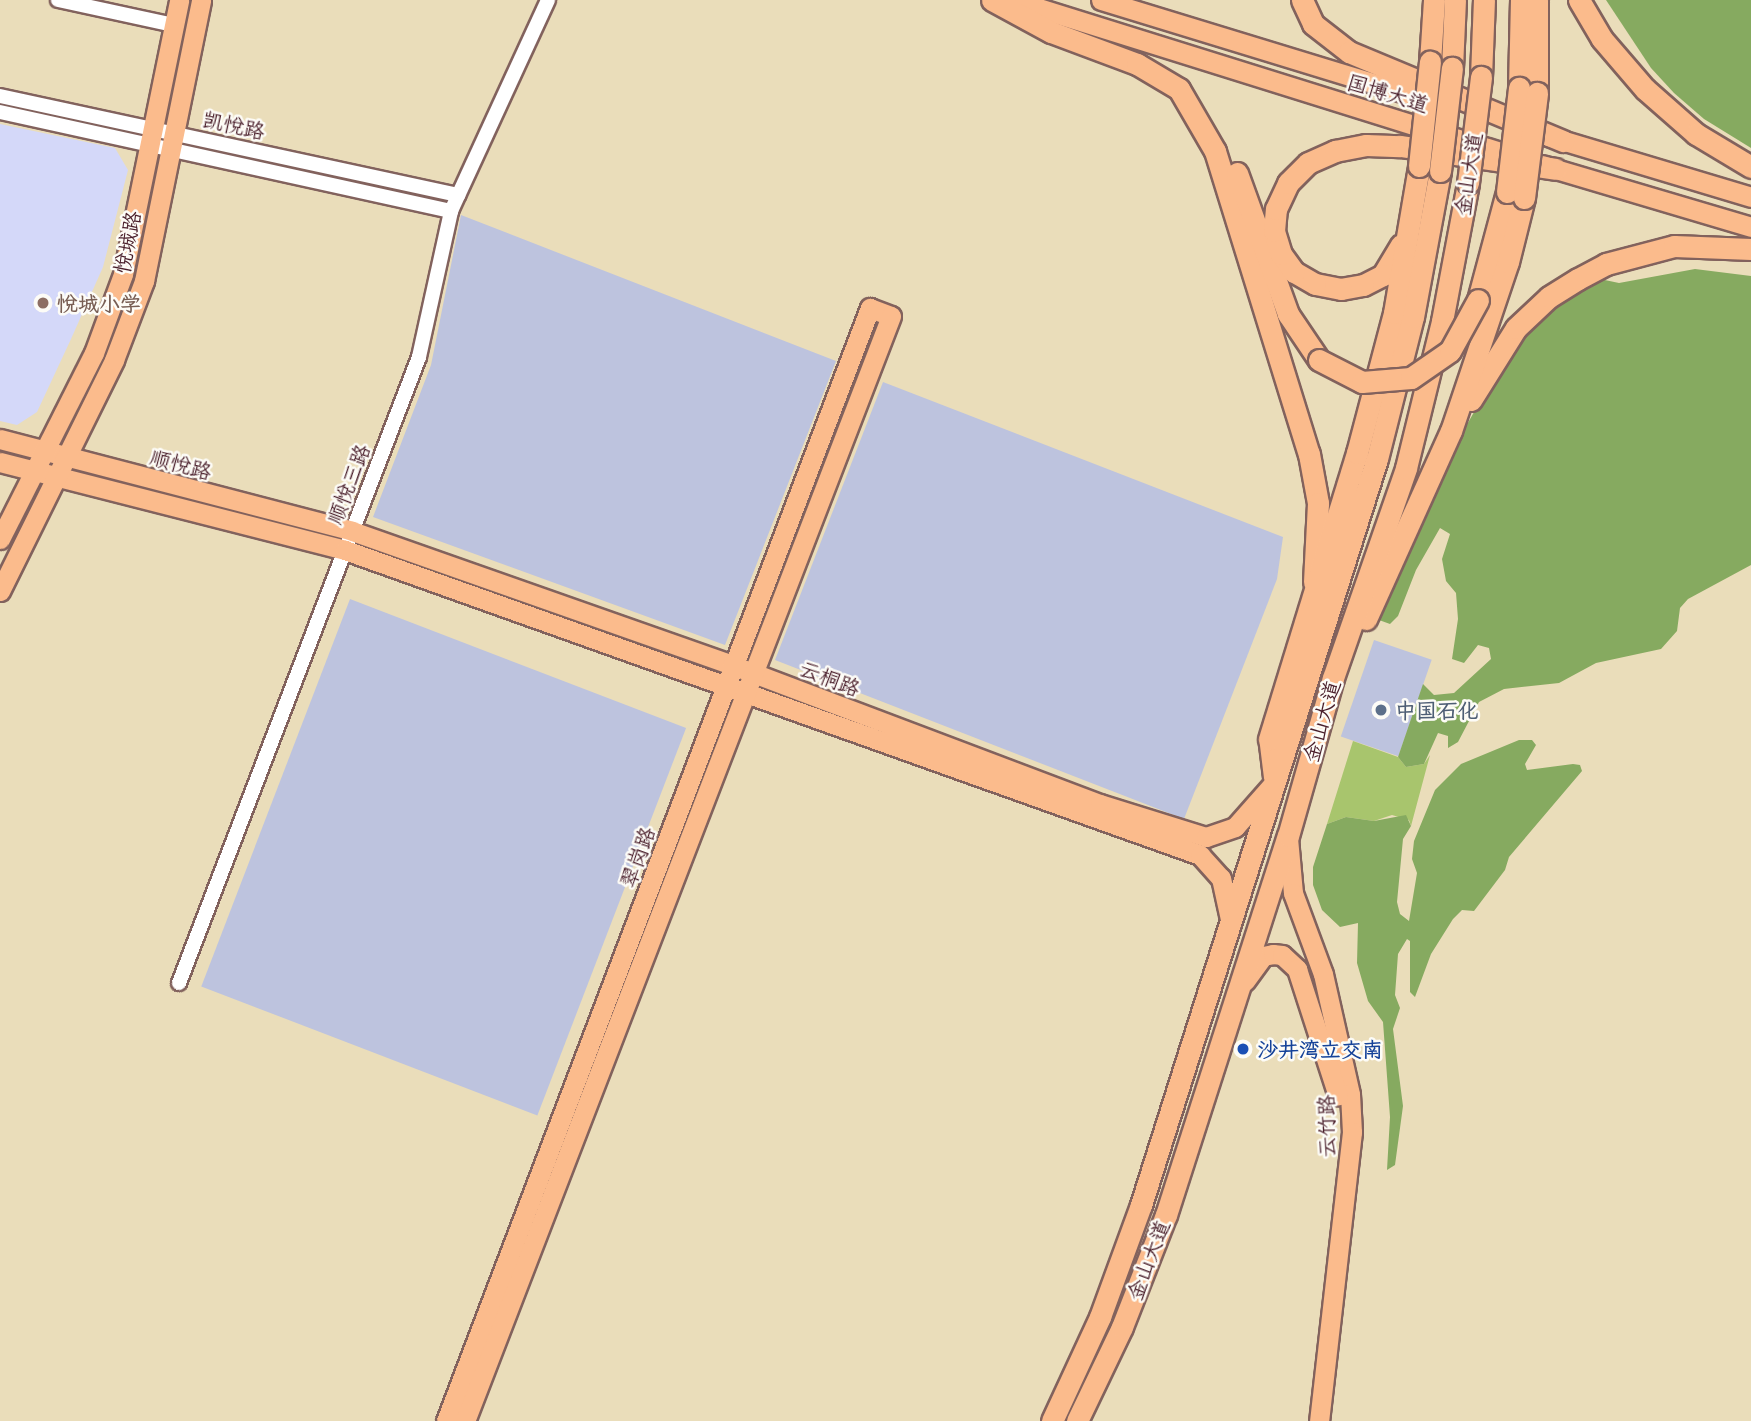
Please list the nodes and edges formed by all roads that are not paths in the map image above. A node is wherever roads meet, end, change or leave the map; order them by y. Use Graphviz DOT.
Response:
graph roads {
  1 [pos="58,0"];
  2 [pos="179,0"];
  3 [pos="201,0"];
  4 [pos="548,0"];
  5 [pos="992,0"];
  6 [pos="1013,0"];
  7 [pos="1101,0"];
  8 [pos="1302,0"];
  9 [pos="1434,0"];
  10 [pos="1455,0"];
  11 [pos="1485,0"];
  12 [pos="1521,0"];
  13 [pos="1537,0"];
  14 [pos="1579,0"];
  15 [pos="174,25"];
  16 [pos="1179,89"];
  17 [pos="1528,90"];
  18 [pos="0,96"];
  19 [pos="0,112"];
  20 [pos="149,136"];
  21 [pos="170,140"];
  22 [pos="1563,141"];
  23 [pos="1751,167"];
  24 [pos="1430,168"];
  25 [pos="1555,169"];
  26 [pos="458,195"];
  27 [pos="1515,195"];
  28 [pos="1751,197"];
  29 [pos="451,211"];
  30 [pos="1751,227"];
  31 [pos="1410,228"];
  32 [pos="1751,249"];
  33 [pos="1451,431"];
  34 [pos="0,439"];
  35 [pos="44,451"];
  36 [pos="66,457"];
  37 [pos="0,461"];
  38 [pos="35,470"];
  39 [pos="57,477"];
  40 [pos="0,539"];
  41 [pos="348,541"];
  42 [pos="1314,582"];
  43 [pos="0,592"];
  44 [pos="729,674"];
  45 [pos="749,682"];
  46 [pos="1323,713"];
  47 [pos="1275,782"];
  48 [pos="1288,836"];
  49 [pos="1232,926"];
  50 [pos="179,983"];
  51 [pos="1241,988"];
  52 [pos="446,1421"];
  53 [pos="466,1421"];
  54 [pos="1052,1421"];
  55 [pos="1077,1421"];
  56 [pos="1307,1421"];
  57 [pos="1319,1421"];
  1 -- 15 [label="street"];
  2 -- 15 [label="main road, 悦城路"];
  3 -- 21 [label="main road, 悦城路"];
  4 -- 26 [label="street, 顺悦三路"];
  5 -- 16 [label="highway"];
  6 -- 25 [label="main road, 国博大道"];
  7 -- 22 [label="main road, 国博大道"];
  8 -- 22 [label="highway"];
  9 -- 24 [label="highway, bridge"];
  10 -- 24 [label="highway, 金山大道, bridge"];
  11 -- 46 [label="highway, 金山大道, bridge"];
  12 -- 17 [label="highway"];
  13 -- 17 [label="highway"];
  14 -- 23 [label="highway"];
  15 -- 20 [label="main road, 悦城路"];
  16 -- 27 [label="highway, bridge"];
  16 -- 42 [label="highway"];
  17 -- 27 [label="highway, bridge"];
  18 -- 20 [label="street, 凯悦路"];
  19 -- 20 [label="street, 凯悦路"];
  20 -- 21 [label="street, 凯悦路"];
  20 -- 35 [label="main road, 悦城路"];
  21 -- 26 [label="street, 凯悦路"];
  21 -- 29 [label="street, 凯悦路"];
  21 -- 36 [label="main road, 悦城路"];
  22 -- 28 [label="main road, 国博大道"];
  24 -- 31 [label="highway"];
  24 -- 47 [label="highway, 金山大道"];
  25 -- 30 [label="main road, 国博大道"];
  25 -- 31 [label="highway"];
  26 -- 29 [label="street, 顺悦三路"];
  27 -- 33 [label="highway"];
  29 -- 41 [label="street, 顺悦三路"];
  31 -- 42 [label="highway"];
  32 -- 33 [label="highway"];
  33 -- 46 [label="highway"];
  34 -- 35 [label="main road, 顺悦路"];
  35 -- 36 [label="main road, 顺悦路"];
  35 -- 38 [label="main road, 悦城路"];
  36 -- 39 [label="main road, 悦城路"];
  36 -- 41 [label="main road, 顺悦路"];
  37 -- 38 [label="main road, 顺悦路"];
  38 -- 39 [label="main road, 顺悦路"];
  38 -- 40 [label="main road, 悦城路"];
  39 -- 41 [label="main road, 顺悦路"];
  39 -- 43 [label="main road, 悦城路"];
  41 -- 44 [label="main road, 云桐路"];
  41 -- 50 [label="street, 顺悦三路"];
  42 -- 47 [label="highway"];
  44 -- 45 [label="main road, 云桐路"];
  44 -- 45 [label="main road, 翠岗路"];
  44 -- 52 [label="main road, 翠岗路"];
  45 -- 47 [label="main road, 云桐路"];
  45 -- 49 [label="main road, 云桐路"];
  45 -- 53 [label="main road, 翠岗路"];
  46 -- 48 [label="highway, 金山大道"];
  47 -- 49 [label="highway, 金山大道"];
  48 -- 51 [label="highway, 金山大道"];
  48 -- 57 [label="main road, 云竹路"];
  49 -- 54 [label="highway, 金山大道"];
  51 -- 55 [label="highway, 金山大道"];
  51 -- 56 [label="main road, 云竹路"];
}
